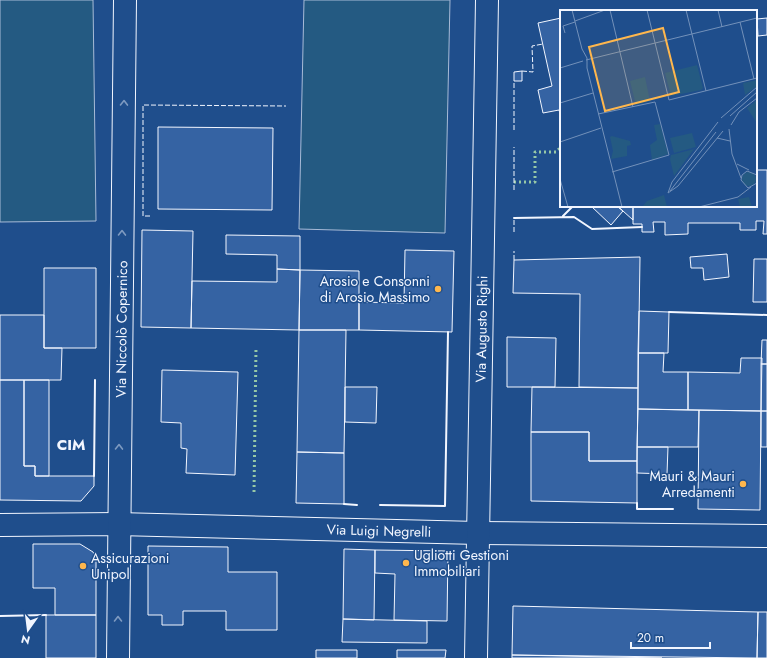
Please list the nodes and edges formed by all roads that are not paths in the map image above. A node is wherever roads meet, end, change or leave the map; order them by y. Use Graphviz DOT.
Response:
graph roads {
  1 [pos="125,0"];
  2 [pos="486,0"];
  3 [pos="118,524"];
  4 [pos="0,525"];
  5 [pos="478,534"];
  6 [pos="764,537"];
  7 [pos="118,658"];
  8 [pos="476,658"];
  3 -- 1 [label="street, Via Niccolò Copernico, one-way"];
  2 -- 5 [label="street, Via Augusto Righi"];
  3 -- 4 [label="street, Via Luigi Negrelli"];
  3 -- 5 [label="street, Via Luigi Negrelli"];
  7 -- 3 [label="street, Via Niccolò Copernico, one-way"];
  5 -- 6 [label="street, Via Luigi Negrelli"];
  5 -- 8 [label="street, Via Augusto Righi"];
}
